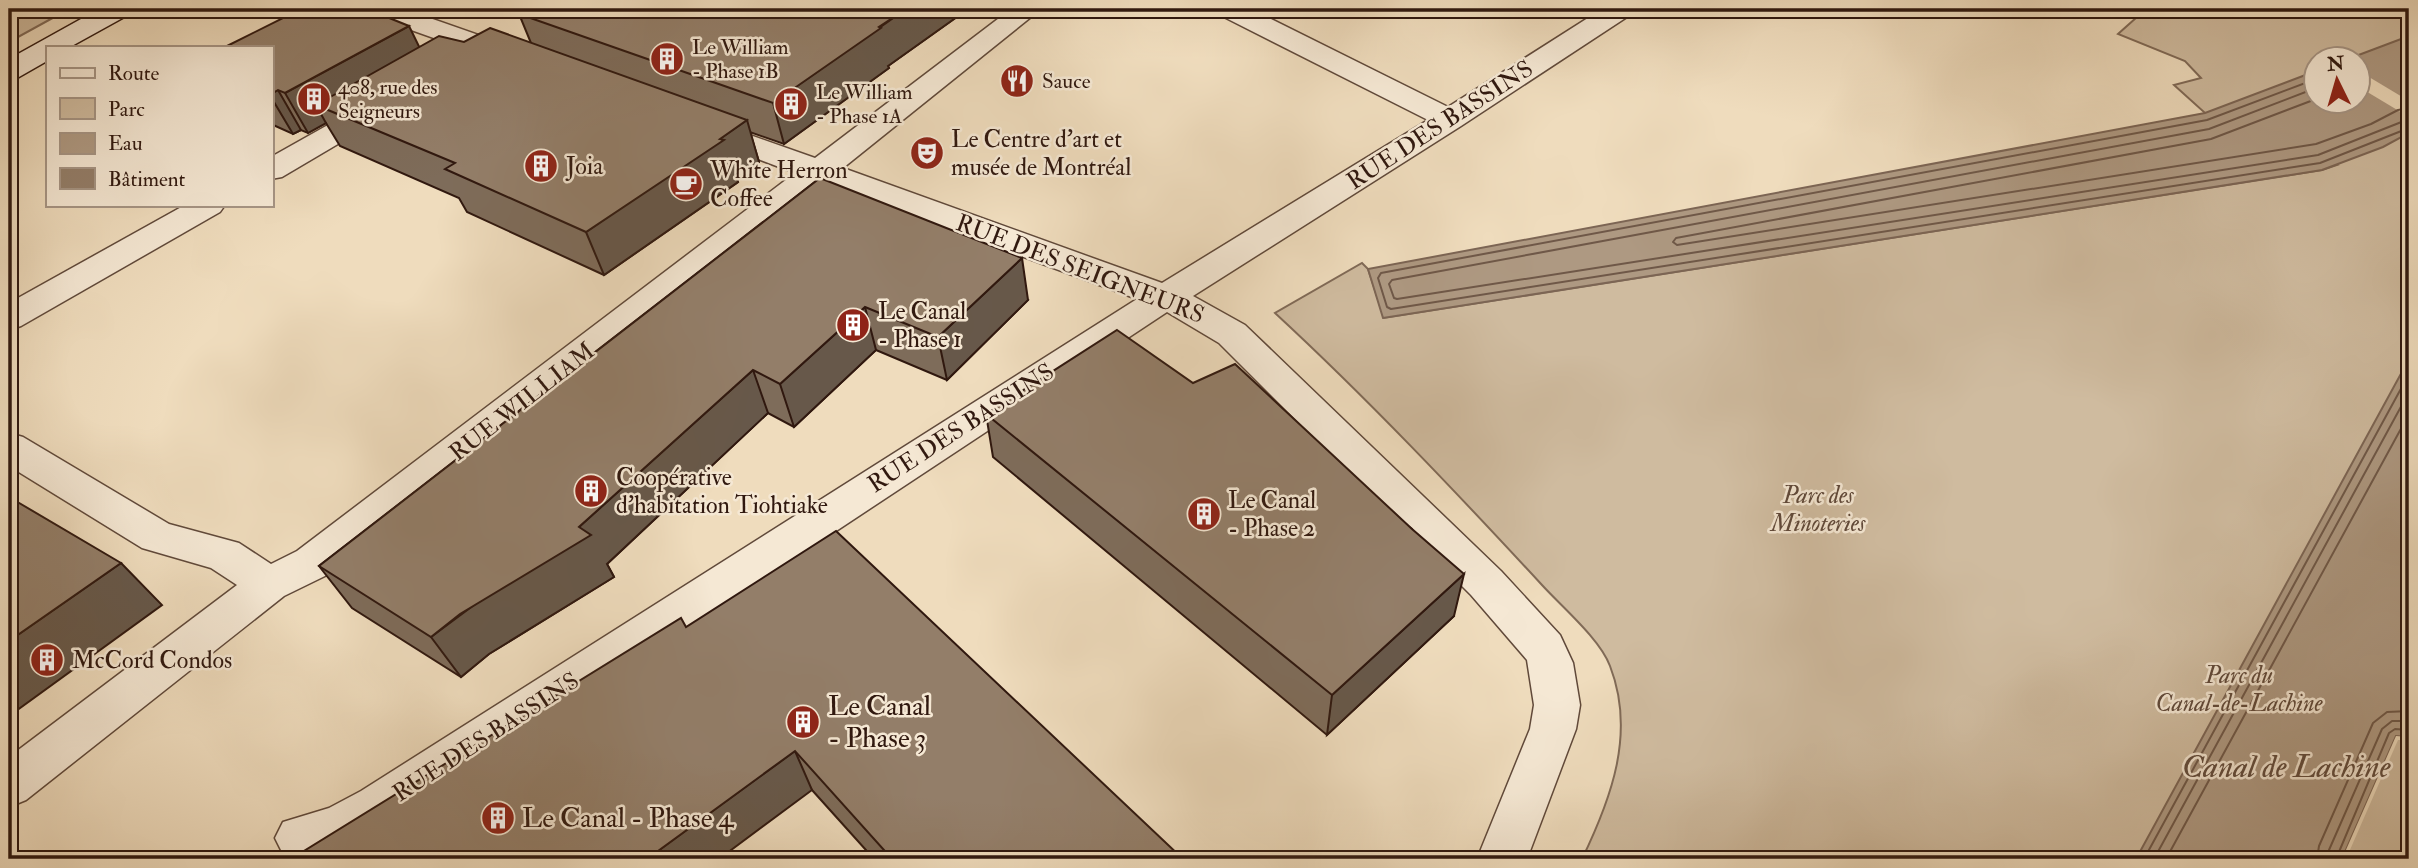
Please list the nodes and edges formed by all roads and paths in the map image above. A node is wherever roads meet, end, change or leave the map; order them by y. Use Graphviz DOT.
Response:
graph roads {
  1 [pos="118,9"];
  2 [pos="379,9"];
  3 [pos="1028,9"];
  4 [pos="1230,9"];
  5 [pos="1620,9"];
  6 [pos="53,46"];
  7 [pos="485,47"];
  8 [pos="46,50"];
  9 [pos="451,66"];
  10 [pos="539,67"];
  11 [pos="9,71"];
  12 [pos="405,93"];
  13 [pos="683,120"];
  14 [pos="1450,120"];
  15 [pos="273,169"];
  16 [pos="821,171"];
  17 [pos="207,206"];
  18 [pos="1166,297"];
  19 [pos="9,318"];
  20 [pos="13,455"];
  21 [pos="270,584"];
  22 [pos="9,785"];
  23 [pos="300,838"];
  24 [pos="1502,859"];
  1 -- 6 [label="street"];
  2 -- 7 [label="street"];
  3 -- 16 [label="street, RUE WILLIAM"];
  4 -- 14 [label="street"];
  5 -- 14 [label="street, RUE DES BASSINS"];
  7 -- 9 [label="street"];
  7 -- 10 [label="street"];
  8 -- 11 [label="street"];
  12 -- 15 [label="street"];
  13 -- 16 [label="street, RUE DES SEIGNEURS"];
  14 -- 18 [label="street, RUE DES BASSINS"];
  16 -- 18 [label="street, RUE DES SEIGNEURS"];
  16 -- 21 [label="street, RUE WILLIAM"];
  17 -- 19 [label="street"];
  18 -- 23 [label="street, RUE DES BASSINS"];
  18 -- 24 [label="street, RUE DES SEIGNEURS"];
  20 -- 21 [label="street"];
  21 -- 22 [label="street, RUE WILLIAM"];
}
